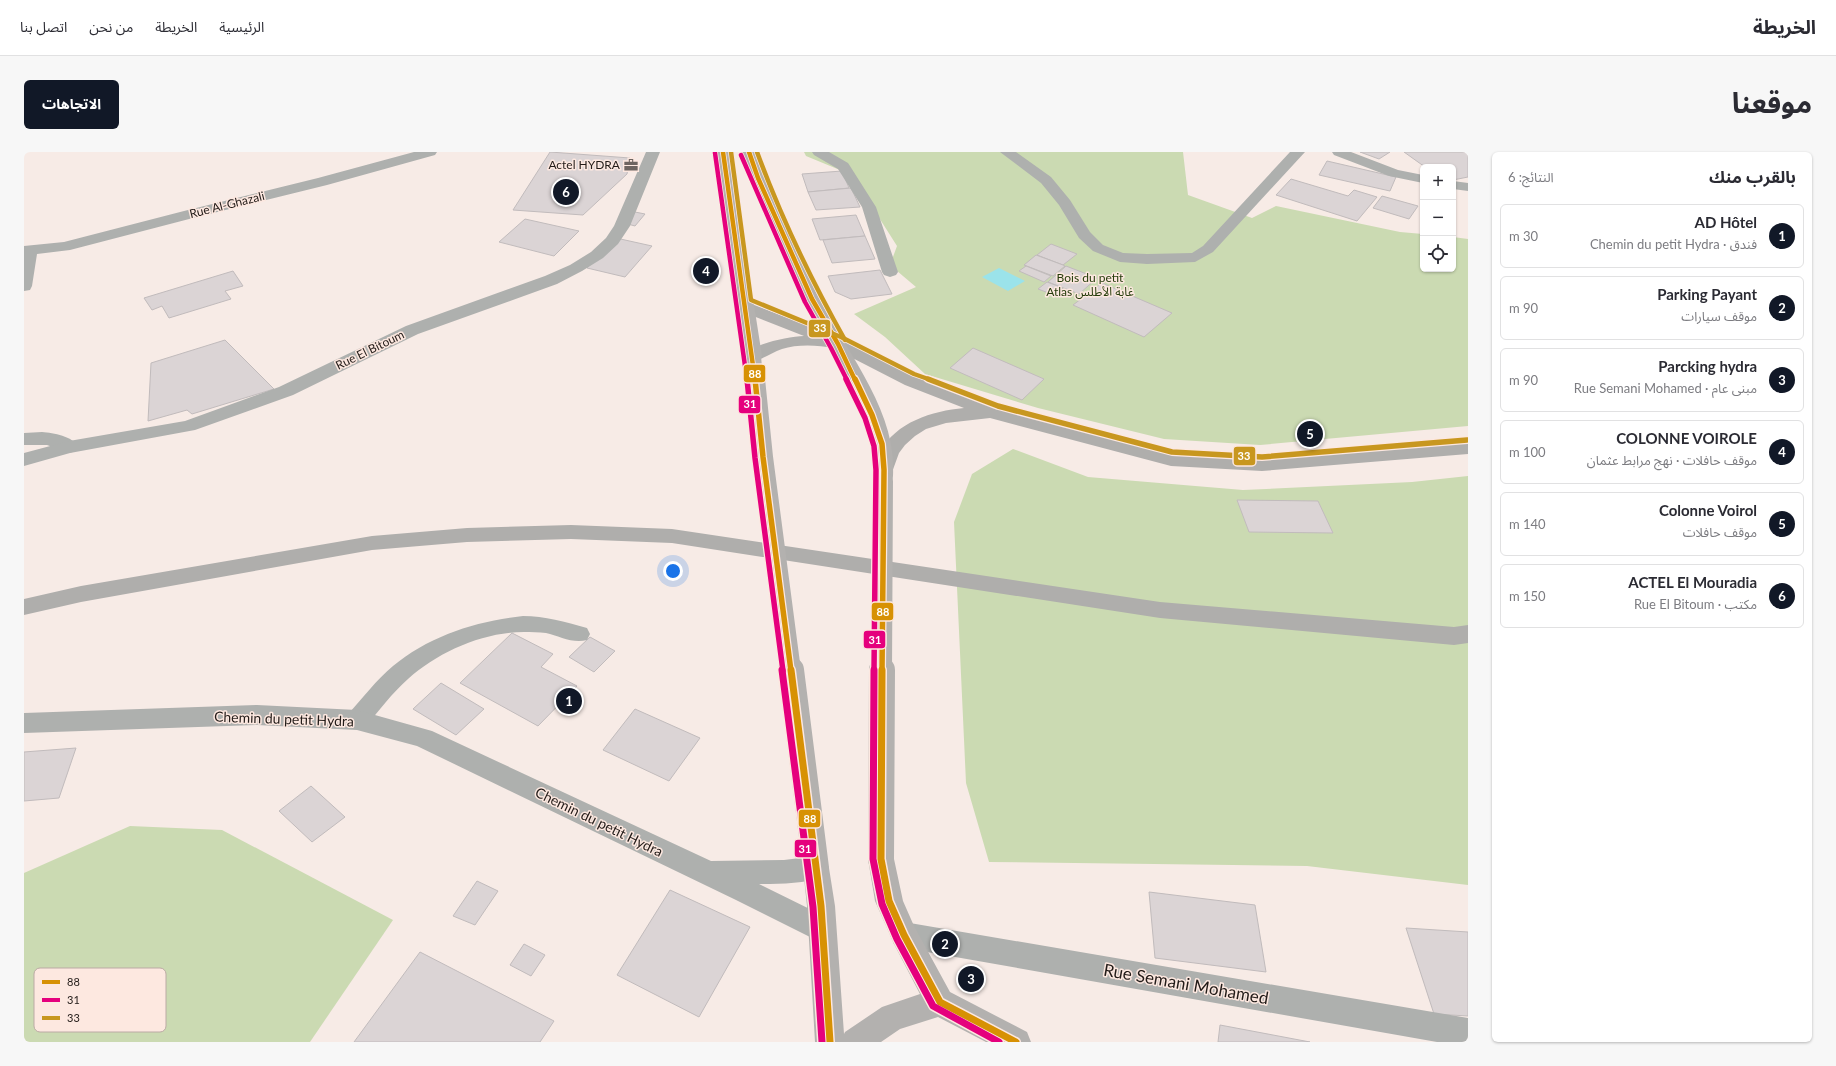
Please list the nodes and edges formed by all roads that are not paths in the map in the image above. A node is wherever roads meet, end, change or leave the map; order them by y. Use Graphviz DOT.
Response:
graph roads {
  1 [pos="430,152"];
  2 [pos="653,152"];
  3 [pos="723,152"];
  4 [pos="749,152"];
  5 [pos="819,152"];
  6 [pos="1007,152"];
  7 [pos="1298,152"];
  8 [pos="1339,152"];
  9 [pos="1420,178"];
  10 [pos="1456,185"];
  11 [pos="1468,187"];
  12 [pos="27,251"];
  13 [pos="890,272"];
  14 [pos="24,286"];
  15 [pos="744,306"];
  16 [pos="838,344"];
  17 [pos="753,356"];
  18 [pos="996,414"];
  19 [pos="24,439"];
  20 [pos="68,447"];
  21 [pos="1468,448"];
  22 [pos="24,460"];
  23 [pos="884,475"];
  24 [pos="24,607"];
  25 [pos="579,634"];
  26 [pos="1468,634"];
  27 [pos="357,720"];
  28 [pos="24,722"];
  29 [pos="816,868"];
  30 [pos="704,872"];
  31 [pos="822,929"];
  32 [pos="904,935"];
  33 [pos="940,1002"];
  34 [pos="1468,1033"];
  35 [pos="830,1042"];
  36 [pos="856,1042"];
  37 [pos="1016,1042"];
  1 -- 12 [label="street, Rue Al-Ghazali"];
  2 -- 20 [label="street, Rue El Bitoum"];
  3 -- 15 [label="main road"];
  4 -- 16 [label="main road"];
  5 -- 13 [label="lane"];
  6 -- 7 [label="lane"];
  8 -- 9 [label="lane"];
  10 -- 11 [label="lane"];
  12 -- 14 [label="street"];
  15 -- 16 [label="main road"];
  15 -- 17 [label="main road"];
  16 -- 17 [label="main road"];
  16 -- 18 [label="main road"];
  16 -- 23 [label="main road"];
  17 -- 29 [label="main road, bridge"];
  18 -- 21 [label="main road"];
  18 -- 23 [label="main road"];
  19 -- 20 [label="street"];
  20 -- 22 [label="street, Rue El Bitoum"];
  23 -- 32 [label="main road, bridge"];
  24 -- 26 [label="main road"];
  25 -- 27 [label="lane"];
  27 -- 28 [label="street, Chemin du petit Hydra"];
  27 -- 30 [label="street, Chemin du petit Hydra"];
  29 -- 30 [label="street"];
  29 -- 31 [label="main road"];
  30 -- 31 [label="street, Chemin du petit Hydra"];
  31 -- 35 [label="main road"];
  32 -- 33 [label="main road"];
  32 -- 34 [label="street, Rue Semani Mohamed"];
  33 -- 36 [label="main road"];
  33 -- 37 [label="main road"];
}
